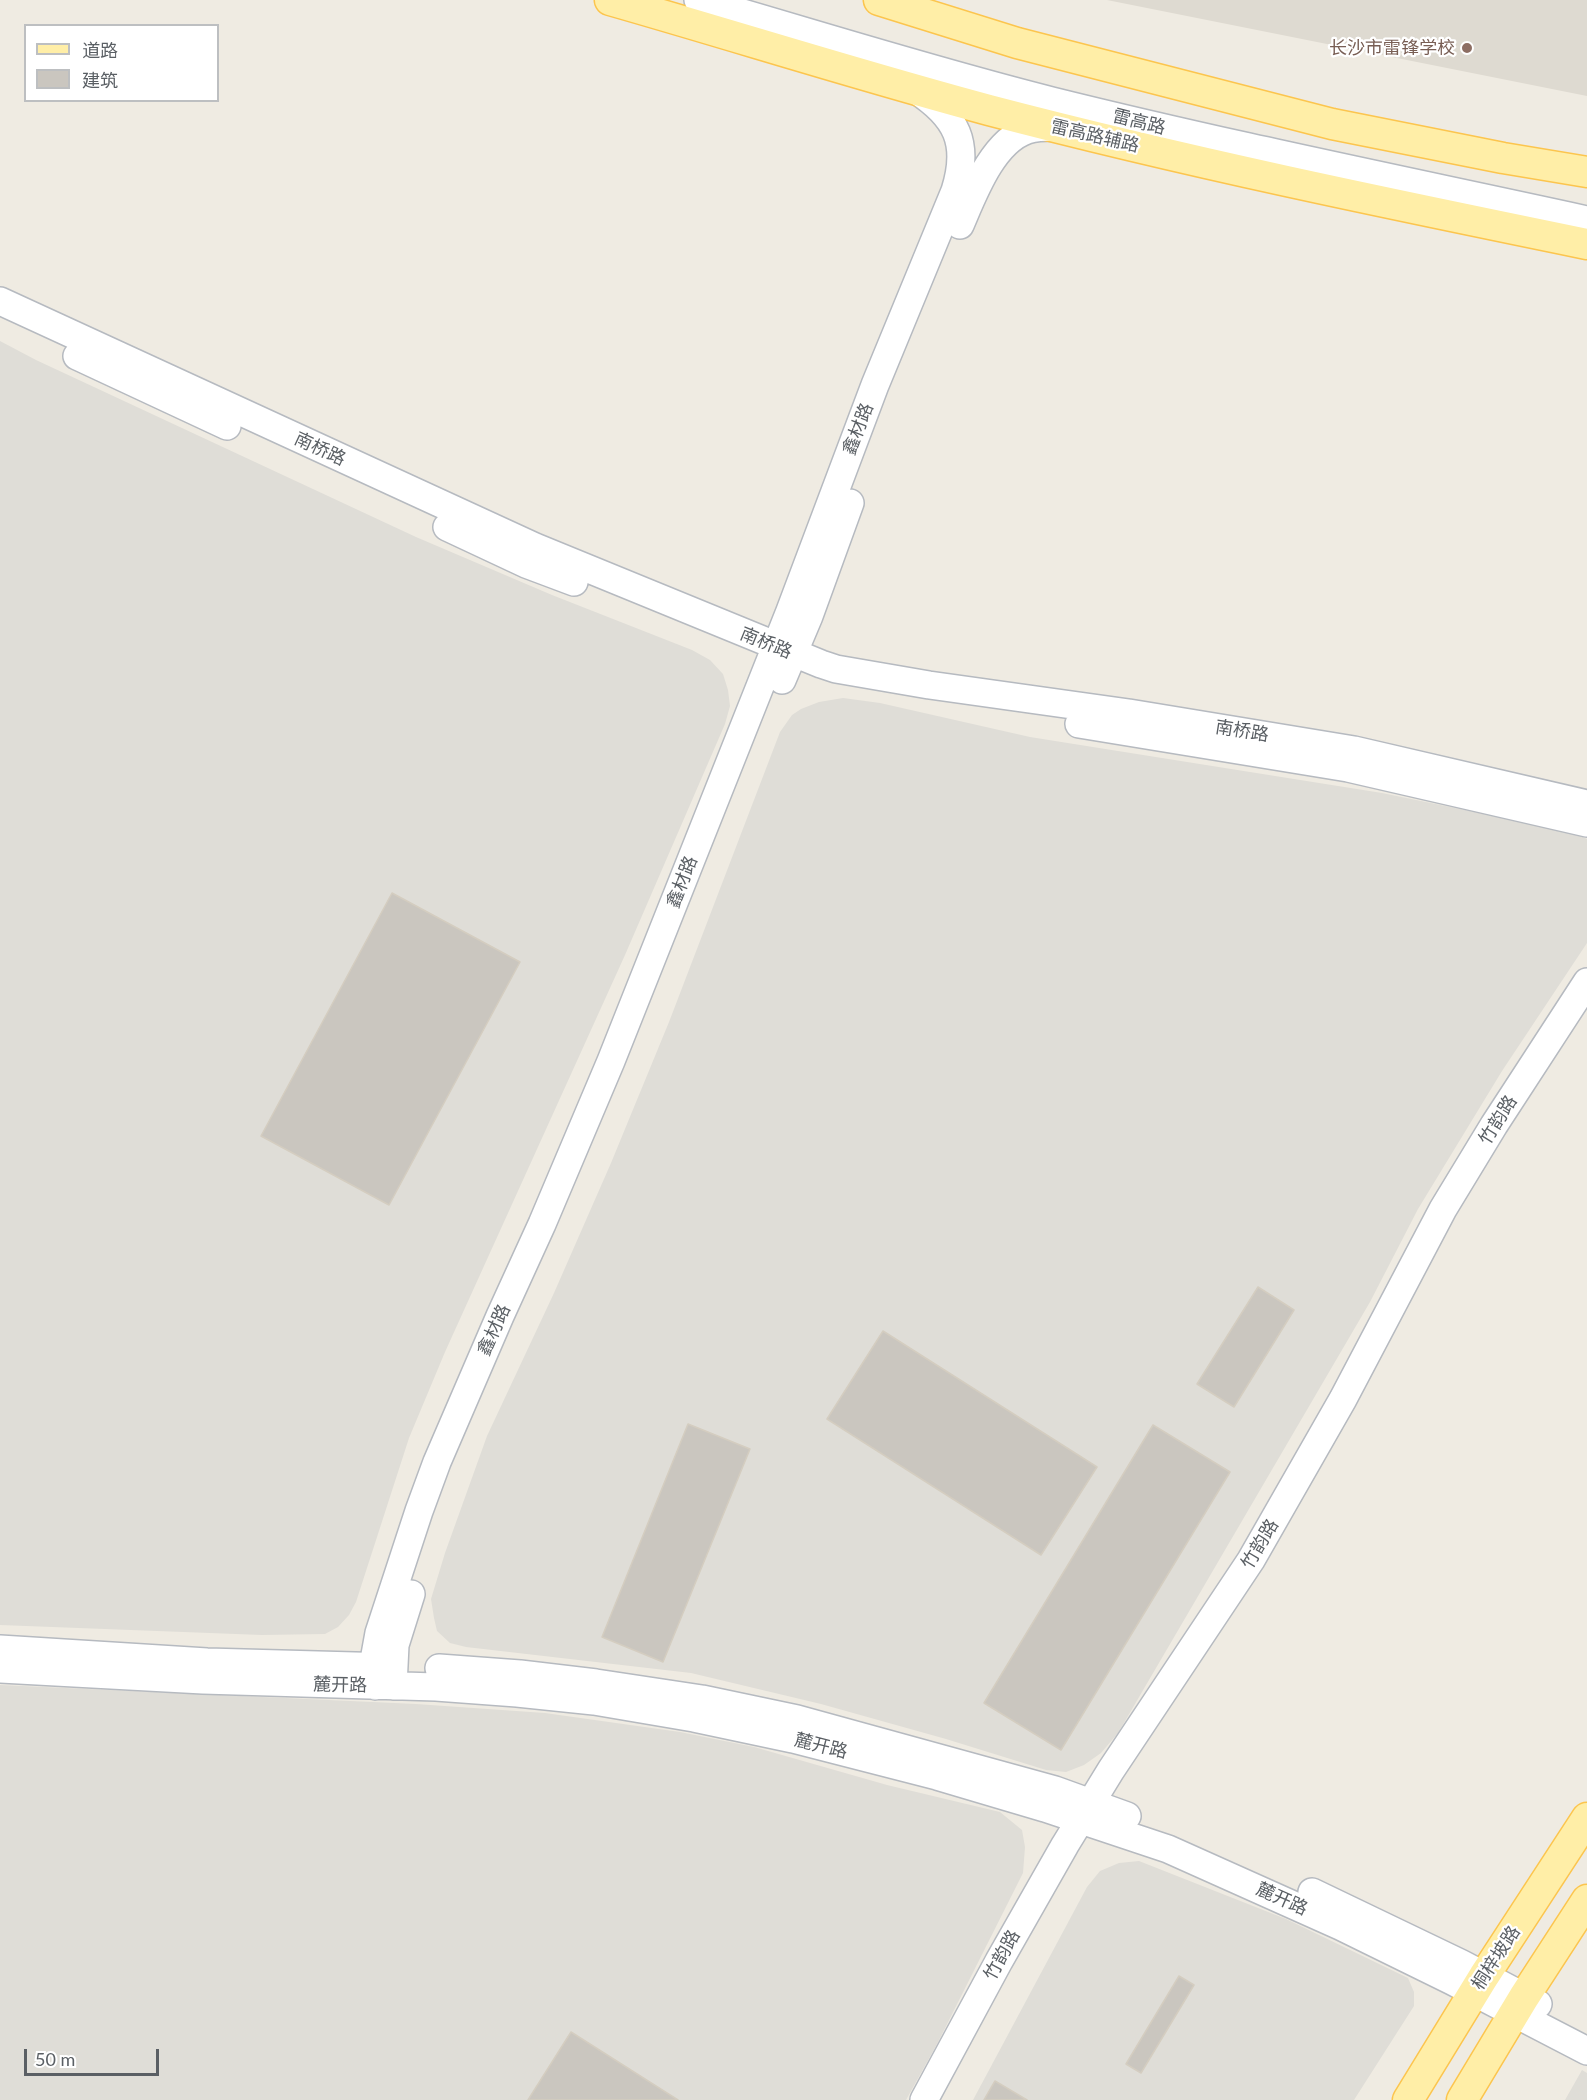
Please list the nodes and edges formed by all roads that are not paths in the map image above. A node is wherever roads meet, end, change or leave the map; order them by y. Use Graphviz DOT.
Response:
graph roads {
  1 [pos="610,0"];
  2 [pos="698,0"];
  3 [pos="732,0"];
  4 [pos="879,0"];
  5 [pos="915,89"];
  6 [pos="1055,127"];
  7 [pos="1587,172"];
  8 [pos="1587,210"];
  9 [pos="1587,220"];
  10 [pos="1587,244"];
  11 [pos="0,301"];
  12 [pos="0,320"];
  13 [pos="781,658"];
  14 [pos="1587,804"];
  15 [pos="1587,824"];
  16 [pos="1587,982"];
  17 [pos="1587,1015"];
  18 [pos="0,1649"];
  19 [pos="0,1669"];
  20 [pos="384,1677"];
  21 [pos="1094,1815"];
  22 [pos="1587,1818"];
  23 [pos="1587,1900"];
  24 [pos="1479,1984"];
  25 [pos="1519,2005"];
  26 [pos="1587,2030"];
  27 [pos="1587,2051"];
  28 [pos="924,2100"];
  29 [pos="944,2100"];
  30 [pos="1408,2100"];
  31 [pos="1462,2100"];
  1 -- 5 [label="main road, 雷高路辅路"];
  2 -- 9 [label="main road, 雷高路"];
  3 -- 8 [label="main road, 雷高路"];
  4 -- 7 [label="main road"];
  5 -- 6 [label="main road, 雷高路辅路"];
  5 -- 13 [label="main road, 鑫材路"];
  6 -- 10 [label="main road, 雷高路辅路"];
  6 -- 13 [label="main road, 鑫材路"];
  11 -- 13 [label="main road, 南桥路"];
  12 -- 13 [label="main road, 南桥路"];
  13 -- 14 [label="main road, 南桥路"];
  13 -- 15 [label="main road, 南桥路"];
  13 -- 20 [label="main road, 鑫材路"];
  16 -- 21 [label="main road, 竹韵路"];
  17 -- 21 [label="main road, 竹韵路"];
  18 -- 20 [label="main road, 麓开路"];
  19 -- 20 [label="main road, 麓开路"];
  20 -- 21 [label="main road, 麓开路"];
  21 -- 24 [label="main road, 麓开路"];
  21 -- 28 [label="main road, 竹韵路"];
  21 -- 29 [label="main road, 竹韵路"];
  22 -- 24 [label="main road, 桐梓坡路"];
  23 -- 25 [label="main road"];
  24 -- 25 [label="main road, 麓开路"];
  24 -- 30 [label="main road, 桐梓坡路"];
  25 -- 26 [label="main road, 麓开路"];
  25 -- 27 [label="main road, 麓开路"];
  25 -- 31 [label="main road"];
}
